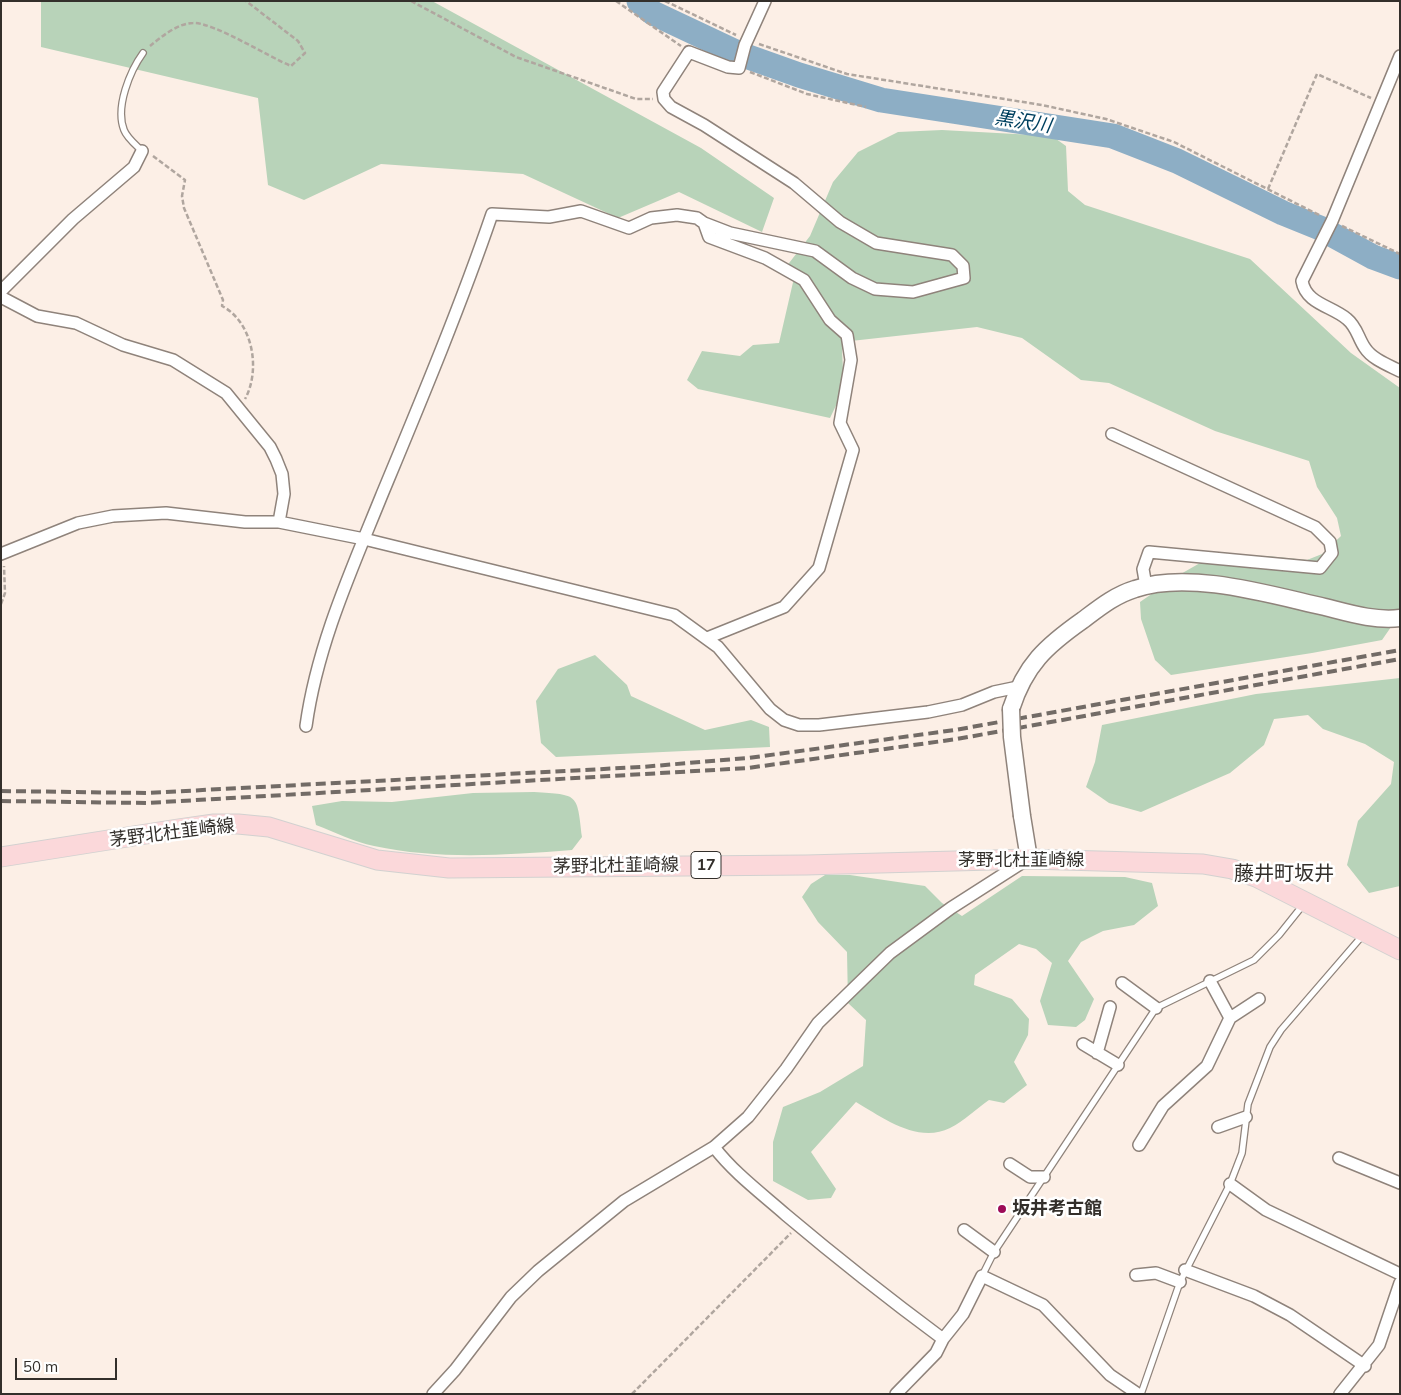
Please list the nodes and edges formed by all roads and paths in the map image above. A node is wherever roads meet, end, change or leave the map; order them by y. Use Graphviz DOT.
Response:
graph roads {
  1 [pos="246,1"];
  2 [pos="411,1"];
  3 [pos="616,1"];
  4 [pos="665,1"];
  5 [pos="765,1"];
  6 [pos="746,42"];
  7 [pos="689,52"];
  8 [pos="144,53"];
  9 [pos="1400,56"];
  10 [pos="740,65"];
  11 [pos="664,99"];
  12 [pos="1381,102"];
  13 [pos="866,107"];
  14 [pos="142,152"];
  15 [pos="1268,189"];
  16 [pos="704,223"];
  17 [pos="1330,224"];
  18 [pos="1400,254"];
  19 [pos="1,291"];
  20 [pos="1,297"];
  21 [pos="1400,371"];
  22 [pos="240,410"];
  23 [pos="1112,434"];
  24 [pos="278,522"];
  25 [pos="364,540"];
  26 [pos="3,554"];
  27 [pos="1146,586"];
  28 [pos="1,604"];
  29 [pos="1400,618"];
  30 [pos="707,638"];
  31 [pos="1018,687"];
  32 [pos="306,726"];
  33 [pos="1,857"];
  34 [pos="1029,859"];
  35 [pos="1306,901"];
  36 [pos="1365,932"];
  37 [pos="1400,950"];
  38 [pos="1210,981"];
  39 [pos="1122,983"];
  40 [pos="1259,1000"];
  41 [pos="1110,1007"];
  42 [pos="1156,1008"];
  43 [pos="1230,1018"];
  44 [pos="1083,1044"];
  45 [pos="1098,1053"];
  46 [pos="1118,1065"];
  47 [pos="1246,1117"];
  48 [pos="1218,1127"];
  49 [pos="1139,1145"];
  50 [pos="714,1147"];
  51 [pos="1339,1158"];
  52 [pos="1010,1164"];
  53 [pos="1044,1177"];
  54 [pos="1400,1183"];
  55 [pos="1230,1184"];
  56 [pos="798,1225"];
  57 [pos="964,1230"];
  58 [pos="994,1252"];
  59 [pos="1185,1270"];
  60 [pos="1400,1274"];
  61 [pos="982,1276"];
  62 [pos="1136,1276"];
  63 [pos="1180,1282"];
  64 [pos="1400,1283"];
  65 [pos="943,1339"];
  66 [pos="1364,1366"];
  67 [pos="433,1394"];
  68 [pos="632,1394"];
  69 [pos="896,1394"];
  70 [pos="1140,1394"];
  71 [pos="1340,1394"];
  1 -- 8 [label="path"];
  2 -- 11 [label="path"];
  3 -- 7 [label="path"];
  4 -- 6 [label="path"];
  5 -- 6 [label="street"];
  6 -- 10 [label="street"];
  6 -- 15 [label="path"];
  7 -- 10 [label="street"];
  7 -- 11 [label="street"];
  8 -- 14 [label="lane"];
  9 -- 12 [label="street"];
  10 -- 13 [label="path"];
  11 -- 16 [label="street"];
  12 -- 15 [label="path"];
  12 -- 17 [label="street"];
  14 -- 19 [label="street"];
  14 -- 22 [label="path"];
  15 -- 17 [label="path"];
  16 -- 25 [label="street"];
  16 -- 30 [label="street"];
  17 -- 18 [label="path"];
  17 -- 21 [label="street"];
  20 -- 22 [label="street"];
  22 -- 24 [label="street"];
  23 -- 27 [label="street"];
  24 -- 25 [label="street"];
  24 -- 26 [label="street"];
  25 -- 30 [label="street"];
  25 -- 32 [label="street"];
  26 -- 28 [label="path"];
  27 -- 29 [label="street"];
  27 -- 31 [label="street"];
  30 -- 31 [label="street"];
  31 -- 34 [label="street, bridge"];
  33 -- 34 [label="main road, 茅野北杜韮崎線 / 17"];
  34 -- 35 [label="main road, 茅野北杜韮崎線 / 17"];
  34 -- 50 [label="street"];
  35 -- 36 [label="main road, 茅野北杜韮崎線 / 17"];
  35 -- 38 [label="lane"];
  36 -- 37 [label="main road, 茅野北杜韮崎線 / 17"];
  36 -- 47 [label="lane"];
  38 -- 42 [label="lane"];
  38 -- 43 [label="street"];
  39 -- 42 [label="street"];
  40 -- 43 [label="street"];
  41 -- 45 [label="street"];
  42 -- 46 [label="lane"];
  43 -- 49 [label="street"];
  44 -- 45 [label="street"];
  45 -- 46 [label="street"];
  46 -- 53 [label="lane"];
  47 -- 48 [label="street"];
  47 -- 55 [label="lane"];
  50 -- 56 [label="street"];
  50 -- 67 [label="street"];
  51 -- 54 [label="street"];
  52 -- 53 [label="street"];
  53 -- 58 [label="lane"];
  55 -- 59 [label="lane"];
  55 -- 60 [label="street"];
  56 -- 65 [label="street"];
  56 -- 68 [label="path"];
  57 -- 58 [label="street"];
  58 -- 61 [label="lane"];
  59 -- 63 [label="lane"];
  59 -- 66 [label="street"];
  61 -- 65 [label="street"];
  61 -- 70 [label="street"];
  62 -- 63 [label="street"];
  63 -- 70 [label="lane"];
  64 -- 66 [label="street"];
  65 -- 69 [label="street"];
  66 -- 71 [label="street"];
}
